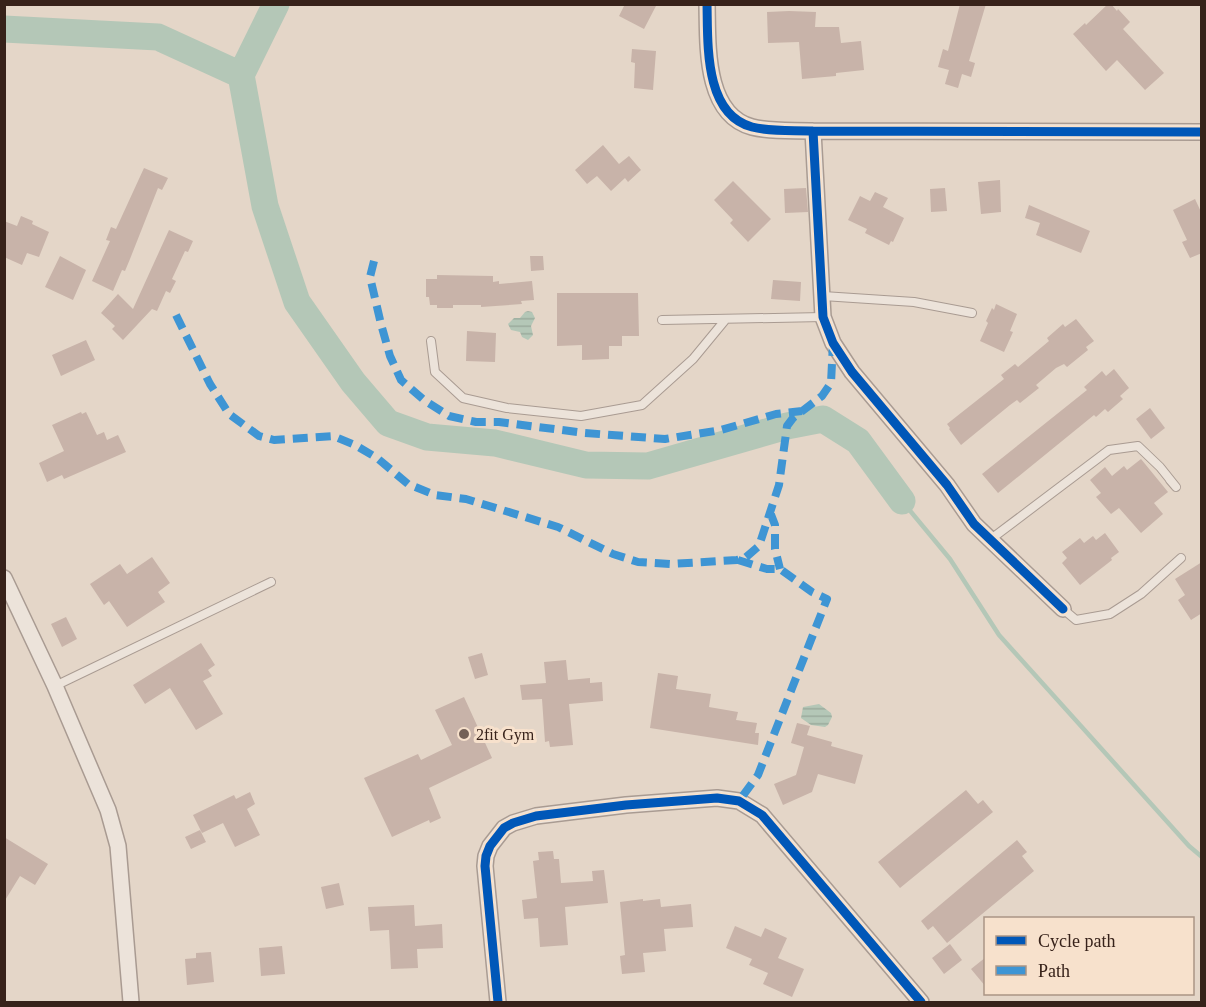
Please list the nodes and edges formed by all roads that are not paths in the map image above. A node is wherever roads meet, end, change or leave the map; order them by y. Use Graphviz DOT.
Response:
graph roads {
  1 [pos="707,4"];
  2 [pos="813,131"];
  3 [pos="1202,132"];
  4 [pos="823,296"];
  5 [pos="972,313"];
  6 [pos="823,317"];
  7 [pos="726,319"];
  8 [pos="662,320"];
  9 [pos="431,341"];
  10 [pos="1170,480"];
  11 [pos="991,539"];
  12 [pos="1181,558"];
  13 [pos="4,578"];
  14 [pos="271,582"];
  15 [pos="1063,609"];
  16 [pos="55,686"];
  17 [pos="131,1002"];
  18 [pos="498,1002"];
  19 [pos="921,1002"];
  1 -- 2 [label="street"];
  2 -- 3 [label="street"];
  2 -- 4 [label="street"];
  4 -- 5 [label="lane"];
  4 -- 6 [label="street"];
  6 -- 7 [label="lane"];
  6 -- 11 [label="street"];
  7 -- 8 [label="lane"];
  7 -- 9 [label="lane"];
  10 -- 11 [label="lane"];
  11 -- 15 [label="street"];
  12 -- 15 [label="lane"];
  13 -- 16 [label="street"];
  14 -- 16 [label="lane"];
  16 -- 17 [label="street"];
  18 -- 19 [label="street"];
}
